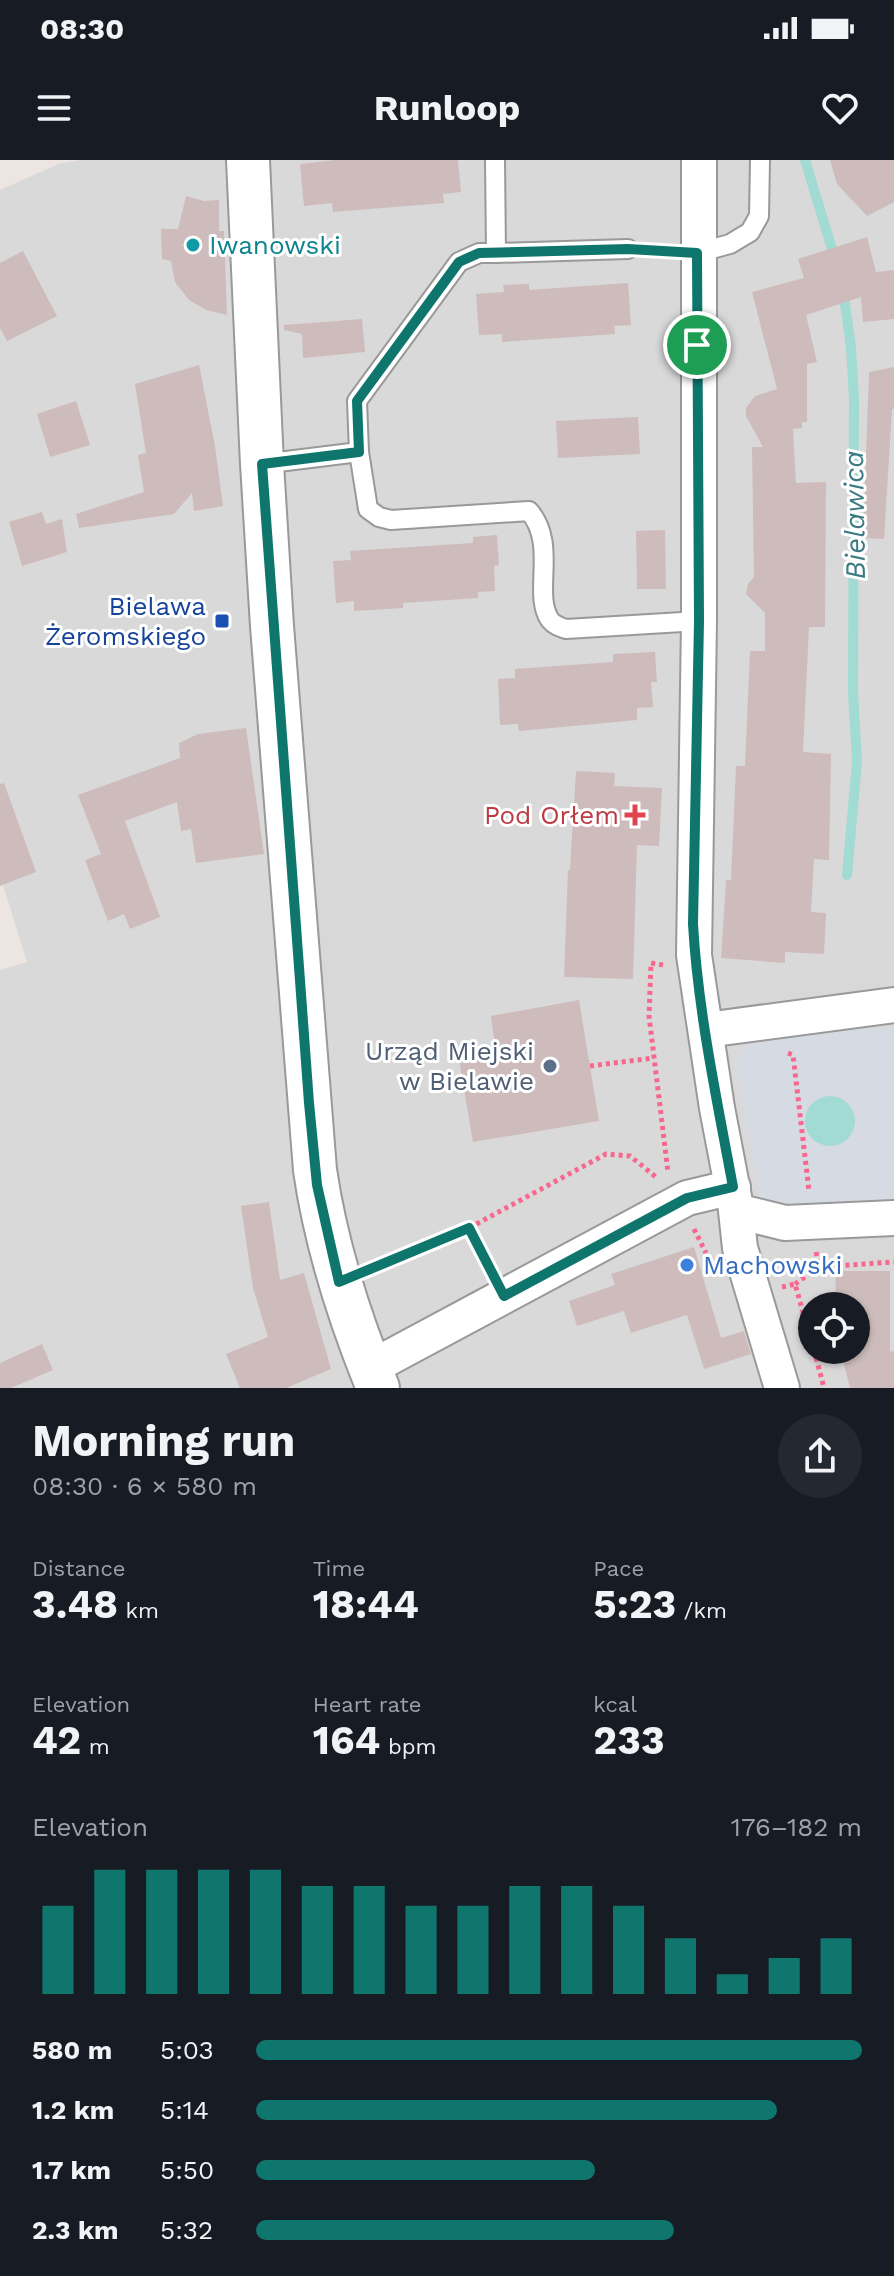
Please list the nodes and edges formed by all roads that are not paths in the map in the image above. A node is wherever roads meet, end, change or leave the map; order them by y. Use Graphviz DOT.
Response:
graph roads {
  1 [pos="248,160"];
  2 [pos="495,160"];
  3 [pos="699,160"];
  4 [pos="760,160"];
  5 [pos="628,249"];
  6 [pos="496,253"];
  7 [pos="697,253"];
  8 [pos="359,452"];
  9 [pos="262,464"];
  10 [pos="699,621"];
  11 [pos="894,1005"];
  12 [pos="706,1030"];
  13 [pos="734,1199"];
  14 [pos="894,1218"];
  15 [pos="374,1378"];
  16 [pos="782,1388"];
  1 -- 9 [label="street"];
  2 -- 6 [label="lane"];
  3 -- 7 [label="street"];
  4 -- 7 [label="lane"];
  5 -- 6 [label="lane"];
  6 -- 8 [label="lane"];
  7 -- 10 [label="street"];
  8 -- 9 [label="lane"];
  8 -- 10 [label="lane"];
  9 -- 15 [label="street"];
  10 -- 12 [label="street"];
  11 -- 12 [label="street"];
  12 -- 13 [label="street"];
  13 -- 14 [label="street"];
  13 -- 15 [label="street"];
  13 -- 16 [label="street"];
}
